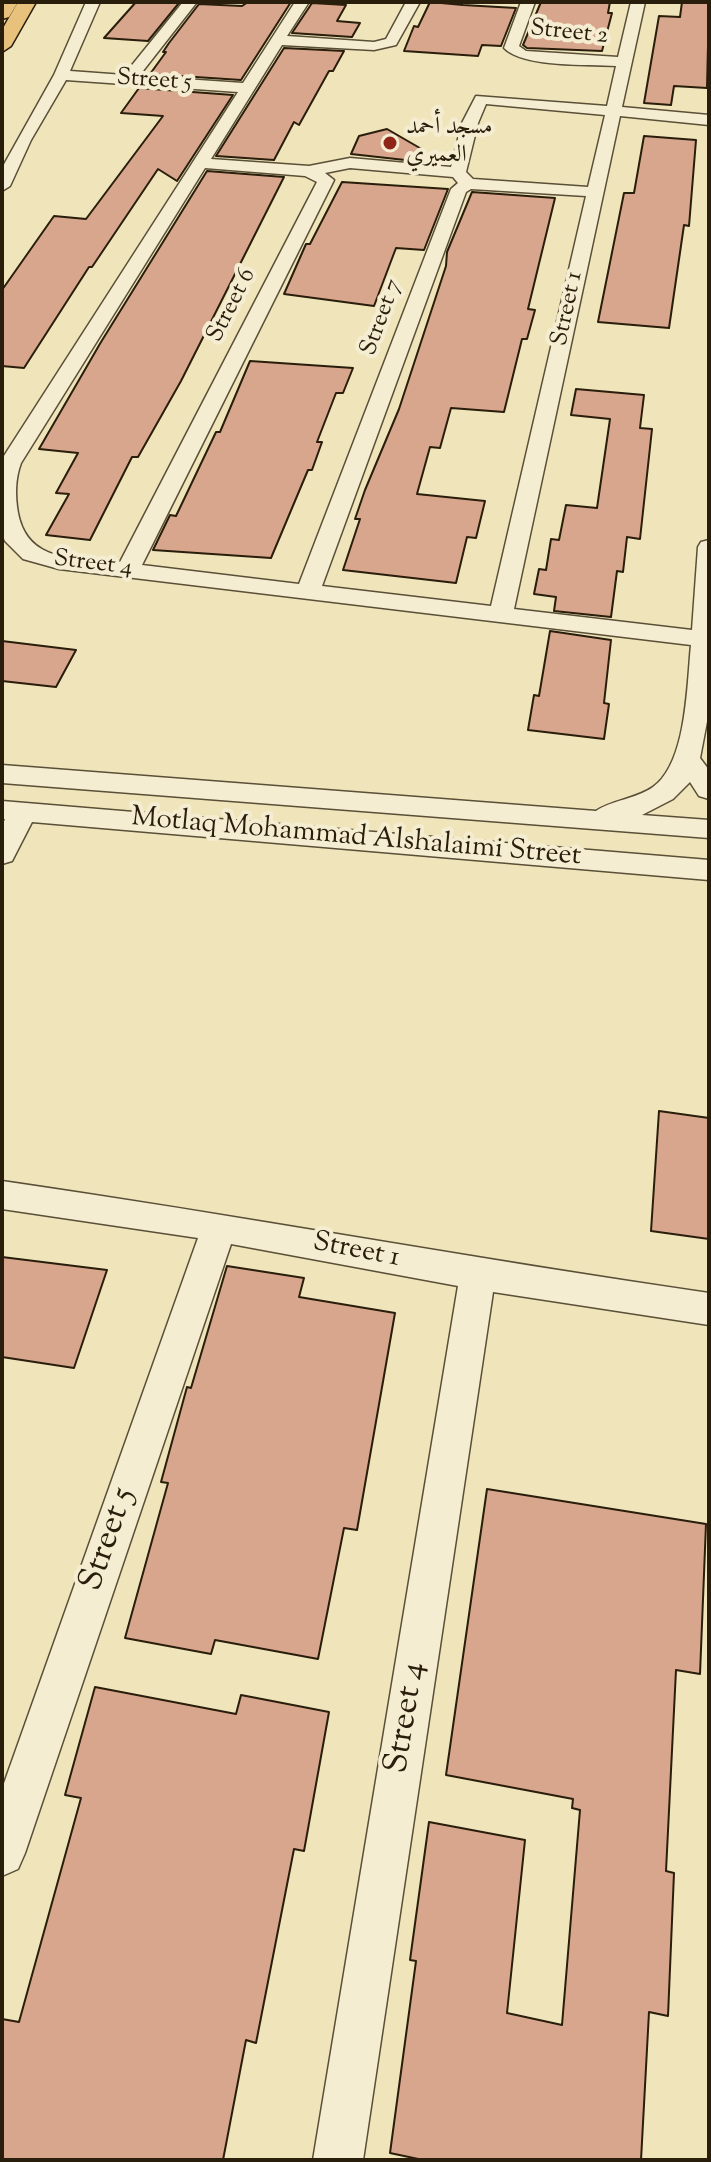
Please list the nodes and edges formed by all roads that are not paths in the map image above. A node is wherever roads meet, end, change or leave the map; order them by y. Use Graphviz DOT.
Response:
graph roads {
  1 [pos="9,2"];
  2 [pos="27,2"];
  3 [pos="93,2"];
  4 [pos="190,2"];
  5 [pos="302,2"];
  6 [pos="413,2"];
  7 [pos="528,2"];
  8 [pos="638,2"];
  9 [pos="2,13"];
  10 [pos="277,40"];
  11 [pos="2,46"];
  12 [pos="624,62"];
  13 [pos="58,80"];
  14 [pos="128,80"];
  15 [pos="244,92"];
  16 [pos="612,118"];
  17 [pos="709,120"];
  18 [pos="709,130"];
  19 [pos="199,163"];
  20 [pos="309,171"];
  21 [pos="463,178"];
  22 [pos="2,186"];
  23 [pos="594,192"];
  24 [pos="9,539"];
  25 [pos="709,547"];
  26 [pos="128,570"];
  27 [pos="307,594"];
  28 [pos="501,616"];
  29 [pos="703,639"];
  30 [pos="689,761"];
  31 [pos="2,774"];
  32 [pos="709,790"];
  33 [pos="313,797"];
  34 [pos="12,810"];
  35 [pos="593,819"];
  36 [pos="709,829"];
  37 [pos="301,833"];
  38 [pos="2,854"];
  39 [pos="709,870"];
  40 [pos="2,1195"];
  41 [pos="219,1227"];
  42 [pos="478,1275"];
  43 [pos="709,1309"];
  44 [pos="2,1853"];
  45 [pos="338,2160"];
  1 -- 9 [label="highway"];
  2 -- 11 [label="main road"];
  3 -- 13 [label="street"];
  4 -- 14 [label="street"];
  5 -- 10 [label="street, Street 4"];
  6 -- 10 [label="street"];
  7 -- 12 [label="street, Street 2"];
  8 -- 12 [label="street, Street 1"];
  10 -- 15 [label="street, Street 4"];
  12 -- 16 [label="street, Street 1"];
  13 -- 14 [label="street, Street 5"];
  13 -- 15 [label="street, Street 5"];
  13 -- 22 [label="street"];
  14 -- 15 [label="street, Street 5"];
  15 -- 19 [label="street, Street 4"];
  16 -- 17 [label="street"];
  16 -- 18 [label="street"];
  16 -- 21 [label="street, Street 7"];
  16 -- 23 [label="street, Street 1"];
  19 -- 20 [label="street"];
  19 -- 24 [label="street, Street 4"];
  20 -- 21 [label="street"];
  20 -- 26 [label="street, Street 6"];
  21 -- 23 [label="street"];
  21 -- 27 [label="street, Street 7"];
  23 -- 28 [label="street, Street 1"];
  24 -- 26 [label="street, Street 4"];
  25 -- 29 [label="street"];
  26 -- 27 [label="street, Street 4"];
  27 -- 28 [label="street, Street 4"];
  28 -- 29 [label="street, Street 4"];
  29 -- 30 [label="street"];
  30 -- 32 [label="street"];
  30 -- 35 [label="street"];
  31 -- 33 [label="street, Motlaq Mohammad Alshalaimi Street"];
  33 -- 35 [label="street, Motlaq Mohammad Alshalaimi Street"];
  33 -- 37 [label="street"];
  34 -- 37 [label="street, Motlaq Mohammad Alshalaimi Street"];
  34 -- 38 [label="street"];
  35 -- 36 [label="street, Motlaq Mohammad Alshalaimi Street"];
  37 -- 39 [label="street, Motlaq Mohammad Alshalaimi Street"];
  40 -- 41 [label="street, Street 1"];
  41 -- 42 [label="street, Street 1"];
  41 -- 44 [label="street, Street 5"];
  42 -- 43 [label="street, Street 1"];
  42 -- 45 [label="street, Street 4"];
}
